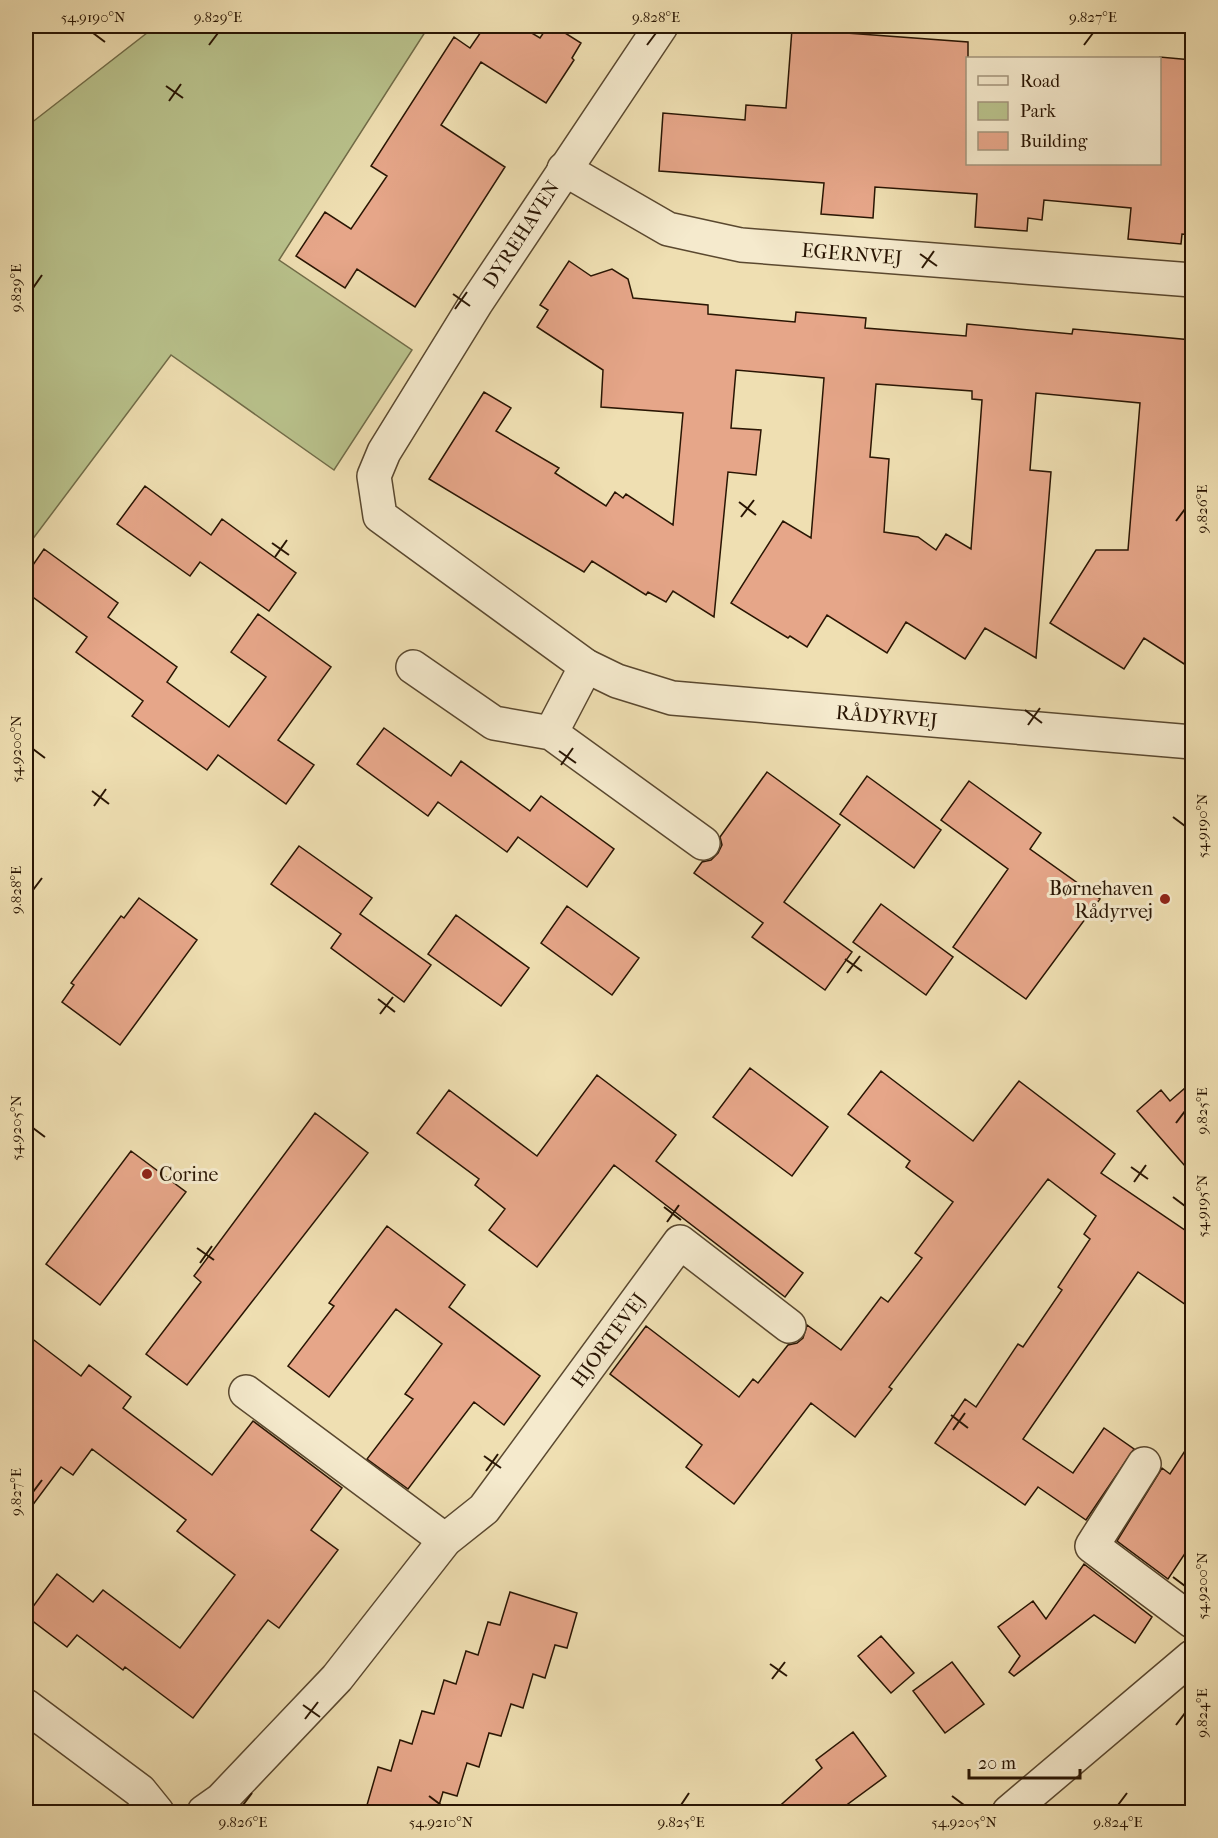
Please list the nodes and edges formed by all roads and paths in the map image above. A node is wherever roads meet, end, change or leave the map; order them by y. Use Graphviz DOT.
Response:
graph roads {
  1 [pos="661,26"];
  2 [pos="564,169"];
  3 [pos="1192,280"];
  4 [pos="380,516"];
  5 [pos="586,666"];
  6 [pos="413,667"];
  7 [pos="551,733"];
  8 [pos="1192,742"];
  9 [pos="703,843"];
  10 [pos="789,1326"];
  11 [pos="246,1392"];
  12 [pos="1144,1464"];
  13 [pos="445,1540"];
  14 [pos="1192,1621"];
  15 [pos="1192,1657"];
  16 [pos="26,1706"];
  17 [pos="219,1808"];
  18 [pos="158,1812"];
  19 [pos="1009,1812"];
  1 -- 2 [label="street, DYREHAVEN"];
  2 -- 3 [label="street, EGERNVEJ"];
  2 -- 4 [label="street, DYREHAVEN"];
  4 -- 5 [label="street, RÅDYRVEJ"];
  5 -- 7 [label="street"];
  5 -- 8 [label="street, RÅDYRVEJ"];
  6 -- 7 [label="street"];
  7 -- 9 [label="street"];
  10 -- 13 [label="street, HJORTEVEJ"];
  11 -- 13 [label="street"];
  12 -- 14 [label="street"];
  13 -- 17 [label="street, HJORTEVEJ"];
  15 -- 19 [label="street"];
  16 -- 18 [label="street"];
}
